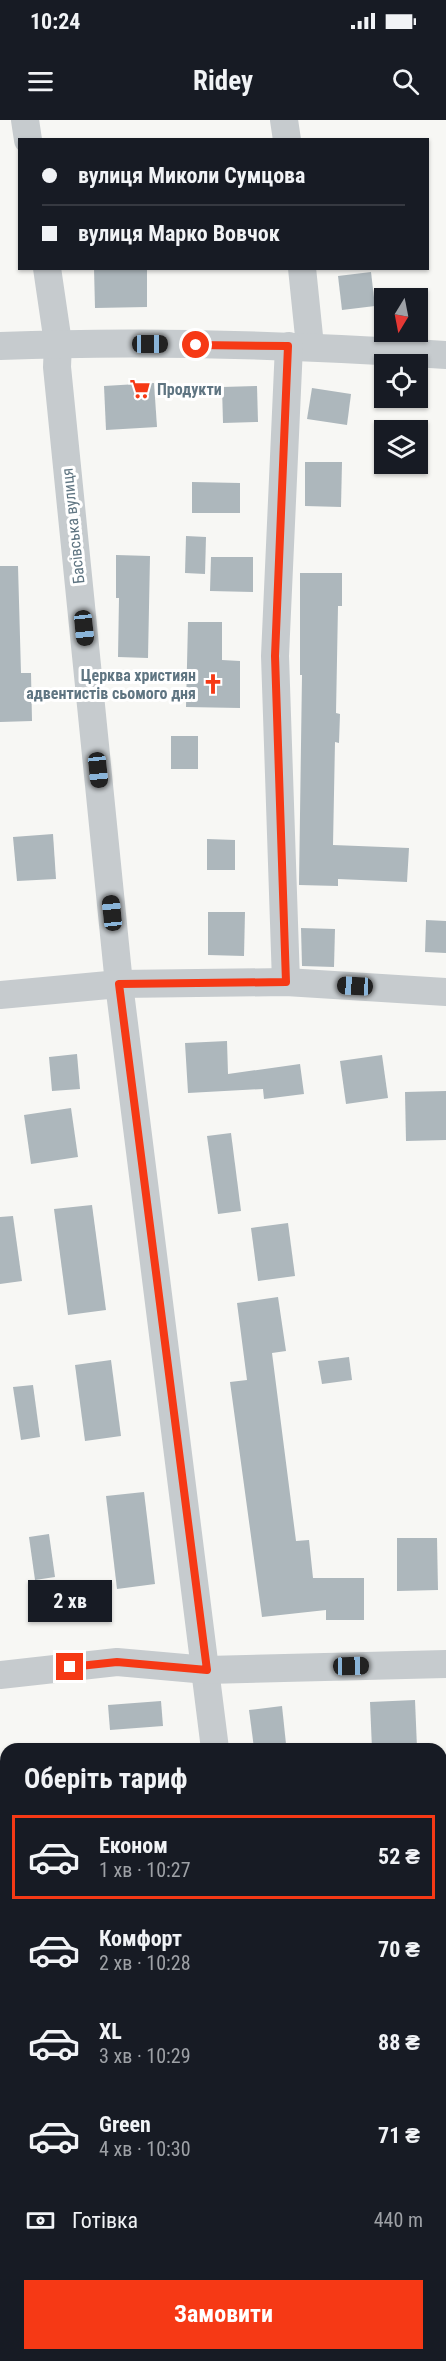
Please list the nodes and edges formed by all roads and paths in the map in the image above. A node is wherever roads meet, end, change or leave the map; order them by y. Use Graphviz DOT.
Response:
graph roads {
  1 [pos="25,120"];
  2 [pos="284,120"];
  3 [pos="28,138"];
  4 [pos="287,138"];
  5 [pos="47,270"];
  6 [pos="302,270"];
  7 [pos="58,343"];
  8 [pos="0,346"];
  9 [pos="299,346"];
  10 [pos="446,355"];
  11 [pos="286,982"];
  12 [pos="119,984"];
  13 [pos="446,992"];
  14 [pos="0,995"];
  15 [pos="446,1664"];
  16 [pos="207,1670"];
  17 [pos="0,1675"];
  18 [pos="214,1743"];
  1 -- 3 [label="street"];
  2 -- 4 [label="street"];
  5 -- 7 [label="street, Басівська вулиця"];
  6 -- 9 [label="street"];
  7 -- 8 [label="street"];
  7 -- 9 [label="street"];
  7 -- 12 [label="street, Басівська вулиця"];
  9 -- 10 [label="street"];
  9 -- 11 [label="street"];
  11 -- 12 [label="street"];
  11 -- 13 [label="street"];
  12 -- 14 [label="street"];
  12 -- 16 [label="street, Басівська вулиця"];
  15 -- 16 [label="street"];
  16 -- 17 [label="street"];
  16 -- 18 [label="street, Басівська вулиця"];
}
